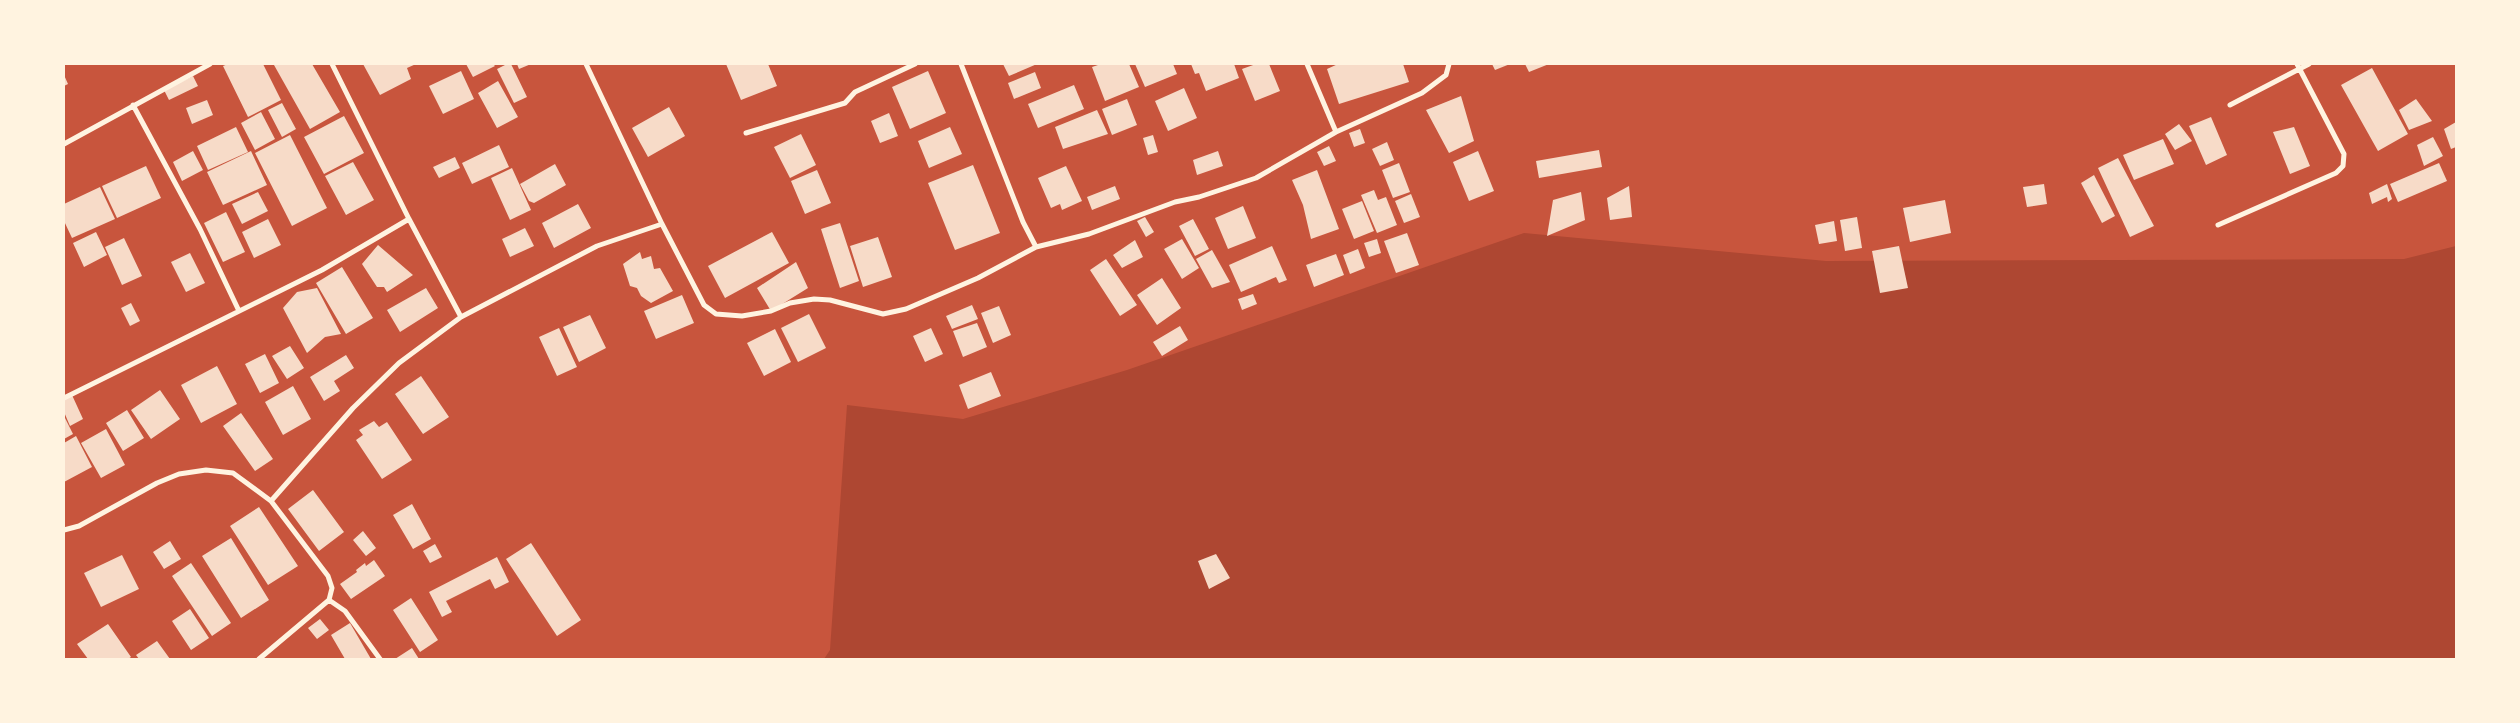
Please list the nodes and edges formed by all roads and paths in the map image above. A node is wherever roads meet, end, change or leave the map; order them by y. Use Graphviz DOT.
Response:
graph roads {
  1 [pos="210,64"];
  2 [pos="332,64"];
  3 [pos="586,64"];
  4 [pos="915,64"];
  5 [pos="961,64"];
  6 [pos="1307,64"];
  7 [pos="1449,64"];
  8 [pos="2309,64"];
  9 [pos="2299,66"];
  10 [pos="133,105"];
  11 [pos="2230,105"];
  12 [pos="1336,132"];
  13 [pos="746,133"];
  14 [pos="64,144"];
  15 [pos="409,219"];
  16 [pos="662,224"];
  17 [pos="2218,225"];
  18 [pos="1036,247"];
  19 [pos="239,311"];
  20 [pos="461,317"];
  21 [pos="64,398"];
  22 [pos="271,501"];
  23 [pos="64,530"];
  24 [pos="329,600"];
  25 [pos="259,659"];
  26 [pos="380,659"];
  1 -- 10 [label="street"];
  2 -- 15 [label="street"];
  3 -- 16 [label="street"];
  4 -- 13 [label="street"];
  5 -- 18 [label="street"];
  6 -- 12 [label="street"];
  7 -- 12 [label="street"];
  8 -- 9 [label="street"];
  9 -- 11 [label="street"];
  9 -- 17 [label="street"];
  10 -- 14 [label="street"];
  10 -- 19 [label="street"];
  12 -- 18 [label="street"];
  15 -- 19 [label="street"];
  15 -- 20 [label="street"];
  16 -- 18 [label="street"];
  16 -- 20 [label="street"];
  19 -- 21 [label="street"];
  20 -- 22 [label="street"];
  22 -- 23 [label="street"];
  22 -- 24 [label="street"];
  24 -- 25 [label="street"];
  24 -- 26 [label="street"];
}
